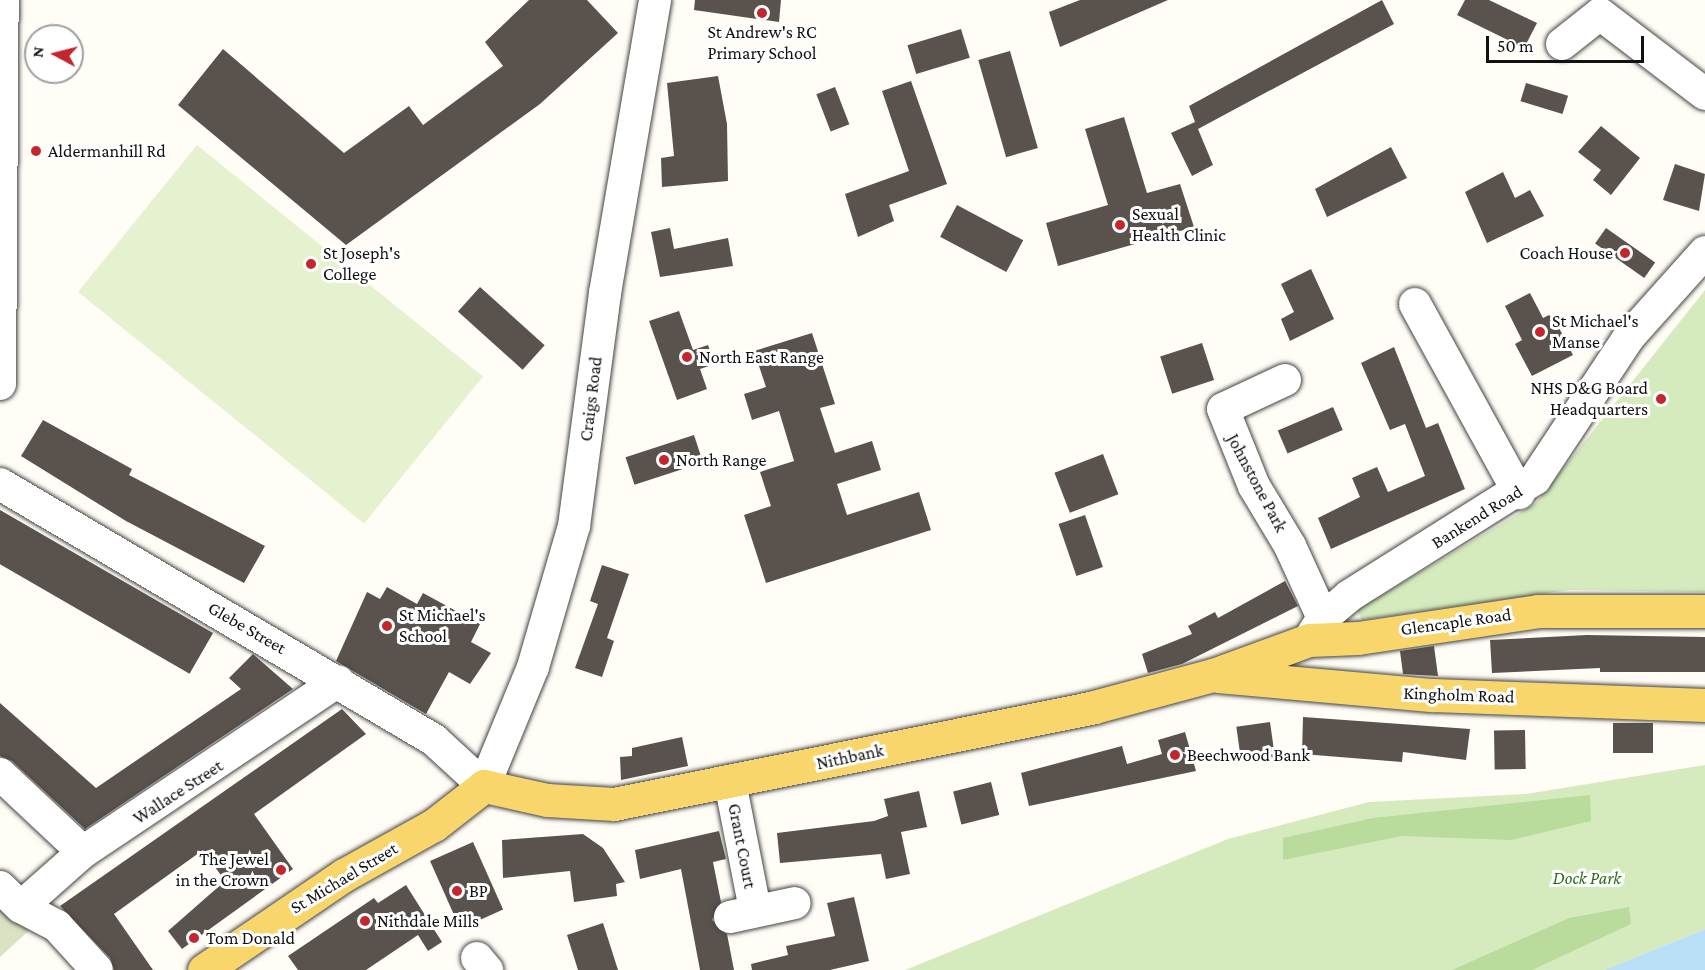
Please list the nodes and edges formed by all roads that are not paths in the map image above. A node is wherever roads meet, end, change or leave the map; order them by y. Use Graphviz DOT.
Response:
graph roads {
  1 [pos="3,0"];
  2 [pos="655,0"];
  3 [pos="1562,44"];
  4 [pos="1705,94"];
  5 [pos="1705,252"];
  6 [pos="1415,304"];
  7 [pos="1285,380"];
  8 [pos="0,384"];
  9 [pos="0,484"];
  10 [pos="1519,493"];
  11 [pos="1705,611"];
  12 [pos="1316,629"];
  13 [pos="1213,675"];
  14 [pos="338,681"];
  15 [pos="1705,705"];
  16 [pos="0,774"];
  17 [pos="730,782"];
  18 [pos="484,786"];
  19 [pos="83,852"];
  20 [pos="11,897"];
  21 [pos="795,903"];
  22 [pos="96,970"];
  23 [pos="204,970"];
  1 -- 8 [label="street"];
  2 -- 18 [label="street, Craigs Road"];
  3 -- 4 [label="street"];
  5 -- 10 [label="street, Bankend Road"];
  6 -- 10 [label="street"];
  7 -- 12 [label="street, Johnstone Park"];
  9 -- 14 [label="street, Glebe Street"];
  10 -- 12 [label="street, Bankend Road"];
  11 -- 12 [label="main road, Glencaple Road"];
  12 -- 13 [label="main road, Glencaple Road"];
  13 -- 15 [label="main road, Kingholm Road"];
  13 -- 17 [label="main road, Nithbank"];
  14 -- 18 [label="street, Glebe Street"];
  14 -- 19 [label="street, Wallace Street"];
  16 -- 19 [label="street"];
  17 -- 18 [label="main road, Nithbank"];
  17 -- 21 [label="street, Grant Court"];
  18 -- 23 [label="main road, St Michael Street"];
  19 -- 20 [label="street, Wallace Street"];
  20 -- 22 [label="street"];
}
